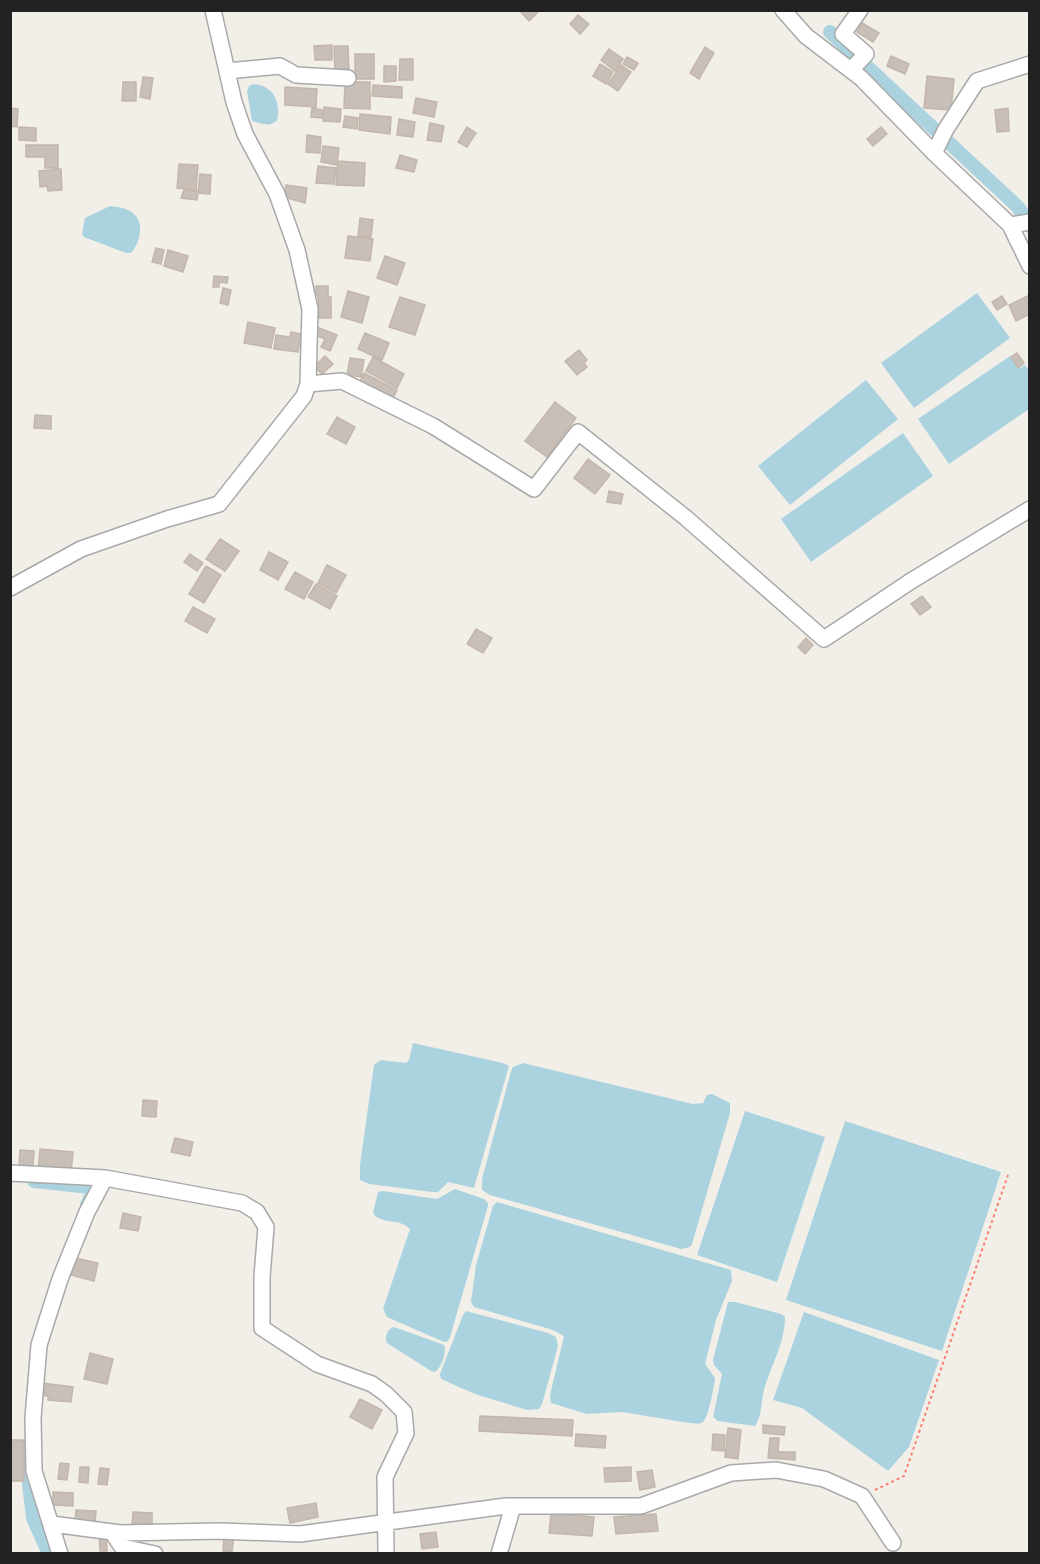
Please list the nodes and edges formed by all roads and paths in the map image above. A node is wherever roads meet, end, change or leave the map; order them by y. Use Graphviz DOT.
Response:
graph roads {
  1 [pos="213,10"];
  2 [pos="783,10"];
  3 [pos="860,10"];
  4 [pos="1029,64"];
  5 [pos="851,70"];
  6 [pos="227,71"];
  7 [pos="348,78"];
  8 [pos="934,153"];
  9 [pos="1029,222"];
  10 [pos="1010,225"];
  11 [pos="1029,266"];
  12 [pos="308,384"];
  13 [pos="1029,509"];
  14 [pos="10,588"];
  15 [pos="10,1173"];
  16 [pos="1008,1175"];
  17 [pos="105,1178"];
  18 [pos="862,1496"];
  19 [pos="513,1506"];
  20 [pos="386,1522"];
  21 [pos="52,1524"];
  22 [pos="112,1532"];
  23 [pos="893,1543"];
  24 [pos="60,1554"];
  25 [pos="155,1554"];
  26 [pos="386,1554"];
  27 [pos="499,1554"];
  1 -- 6 [label="street"];
  2 -- 5 [label="street"];
  3 -- 5 [label="street"];
  4 -- 8 [label="street"];
  5 -- 8 [label="street"];
  6 -- 7 [label="street"];
  6 -- 12 [label="street"];
  8 -- 10 [label="street"];
  9 -- 10 [label="street"];
  10 -- 11 [label="street"];
  12 -- 13 [label="street"];
  12 -- 14 [label="street"];
  15 -- 17 [label="street"];
  16 -- 18 [label="path"];
  17 -- 20 [label="street"];
  17 -- 21 [label="street"];
  18 -- 19 [label="street"];
  18 -- 23 [label="street"];
  19 -- 20 [label="street"];
  19 -- 27 [label="street"];
  20 -- 22 [label="street"];
  20 -- 26 [label="street"];
  21 -- 22 [label="street"];
  21 -- 24 [label="street"];
  22 -- 25 [label="street"];
}
